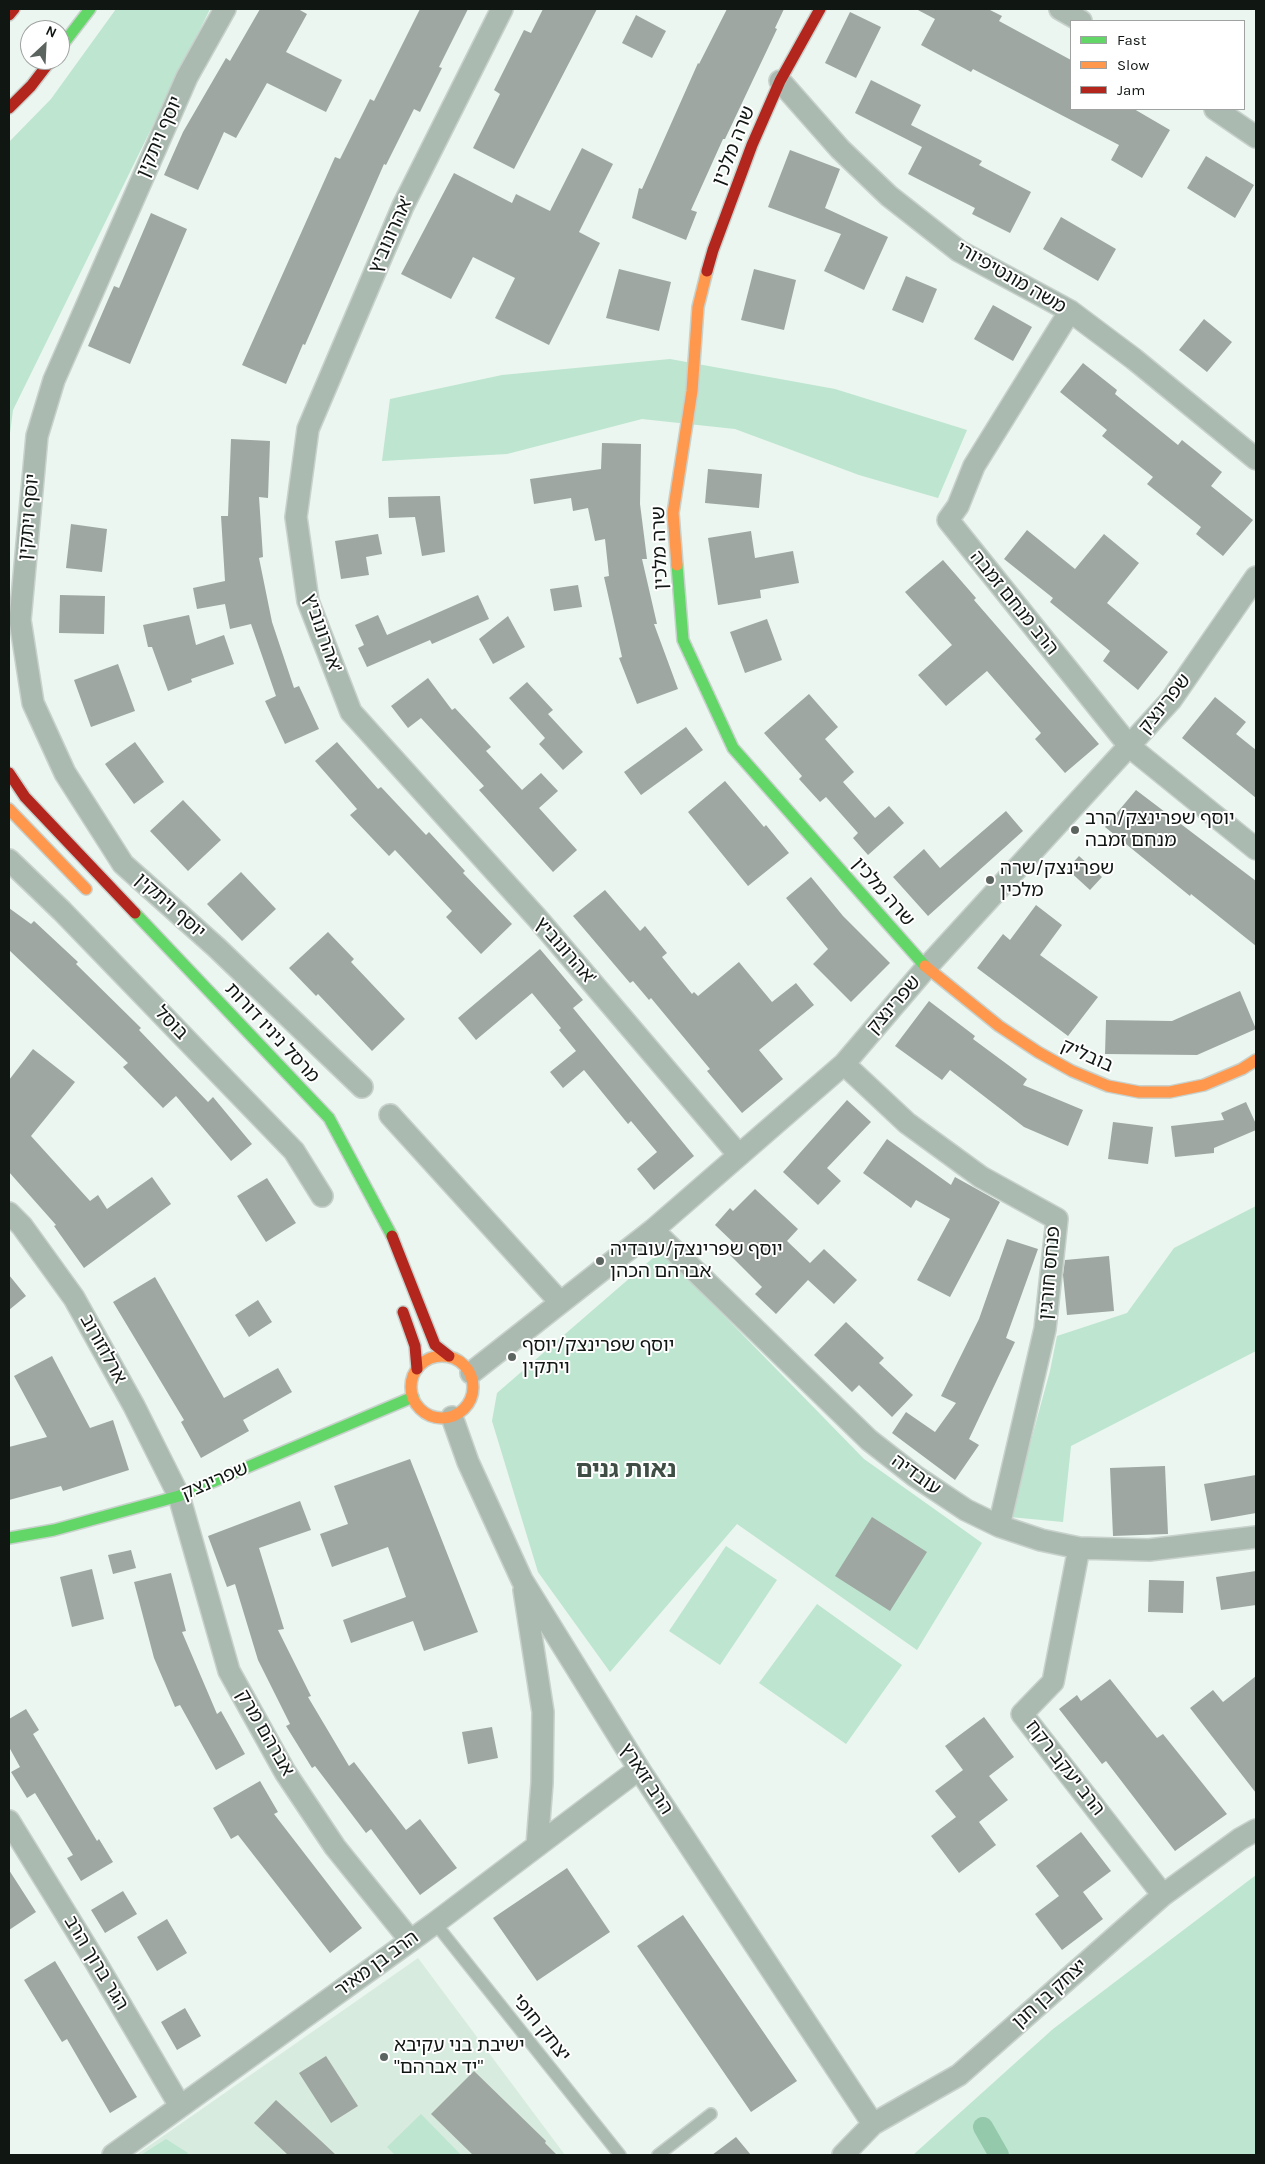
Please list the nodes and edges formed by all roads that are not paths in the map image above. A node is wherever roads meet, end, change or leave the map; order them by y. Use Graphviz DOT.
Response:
graph roads {
  1 [pos="14,9"];
  2 [pos="90,9"];
  3 [pos="225,9"];
  4 [pos="502,9"];
  5 [pos="820,9"];
  6 [pos="1060,9"];
  7 [pos="9,15"];
  8 [pos="1079,20"];
  9 [pos="70,35"];
  10 [pos="43,70"];
  11 [pos="780,81"];
  12 [pos="9,108"];
  13 [pos="1216,110"];
  14 [pos="1256,137"];
  15 [pos="1070,311"];
  16 [pos="1256,459"];
  17 [pos="1256,577"];
  18 [pos="14,623"];
  19 [pos="1130,747"];
  20 [pos="9,773"];
  21 [pos="9,809"];
  22 [pos="1256,849"];
  23 [pos="9,860"];
  24 [pos="97,900"];
  25 [pos="926,968"];
  26 [pos="1256,1060"];
  27 [pos="844,1064"];
  28 [pos="362,1087"];
  29 [pos="390,1115"];
  30 [pos="738,1154"];
  31 [pos="322,1196"];
  32 [pos="9,1213"];
  33 [pos="653,1230"];
  34 [pos="560,1302"];
  35 [pos="400,1304"];
  36 [pos="449,1356"];
  37 [pos="416,1369"];
  38 [pos="471,1373"];
  39 [pos="413,1397"];
  40 [pos="452,1416"];
  41 [pos="179,1496"];
  42 [pos="999,1526"];
  43 [pos="1256,1537"];
  44 [pos="9,1538"];
  45 [pos="1079,1548"];
  46 [pos="522,1580"];
  47 [pos="639,1769"];
  48 [pos="9,1821"];
  49 [pos="1256,1830"];
  50 [pos="537,1846"];
  51 [pos="1163,1894"];
  52 [pos="435,1922"];
  53 [pos="410,1940"];
  54 [pos="180,2106"];
  55 [pos="711,2114"];
  56 [pos="873,2124"];
  57 [pos="113,2155"];
  58 [pos="620,2155"];
  59 [pos="658,2155"];
  60 [pos="844,2155"];
  1 -- 7 [label="street"];
  2 -- 9 [label="street"];
  3 -- 18 [label="street, יוסף ויתקין"];
  4 -- 30 [label="street, אהרונוביץ'"];
  5 -- 11 [label="street, שרה מלכין"];
  6 -- 8 [label="street"];
  10 -- 12 [label="street"];
  11 -- 15 [label="street, משה מונטיפיורי"];
  11 -- 25 [label="street, שרה מלכין"];
  13 -- 14 [label="street"];
  15 -- 16 [label="street, משה מונטיפיורי"];
  15 -- 19 [label="street, הרב מנחם זמבה"];
  17 -- 19 [label="street, שפרינצק"];
  18 -- 28 [label="street, יוסף ויתקין"];
  19 -- 22 [label="street, הרב מנחם זמבה"];
  19 -- 25 [label="street, שפרינצק"];
  20 -- 36 [label="street, מרסל ניניו דורות"];
  21 -- 24 [label="street"];
  23 -- 31 [label="street, בוסל"];
  25 -- 26 [label="street, בובליק"];
  25 -- 27 [label="street, שפרינצק"];
  27 -- 30 [label="street, שפרינצק"];
  27 -- 42 [label="street, פנחס חורגין"];
  29 -- 34 [label="street"];
  30 -- 33 [label="street, שפרינצק"];
  32 -- 41 [label="street, ארלוזורוב"];
  33 -- 34 [label="street, שפרינצק"];
  33 -- 42 [label="street, עובדיה"];
  34 -- 38 [label="street, שפרינצק"];
  35 -- 37 [label="street"];
  36 -- 37 [label="street"];
  36 -- 38 [label="street"];
  37 -- 39 [label="street"];
  38 -- 40 [label="street"];
  39 -- 40 [label="street"];
  39 -- 41 [label="street, שפרינצק"];
  40 -- 46 [label="street, הרב זוארץ"];
  41 -- 44 [label="street, שפרינצק"];
  41 -- 53 [label="street, אברהם מרק"];
  42 -- 45 [label="street, עובדיה"];
  43 -- 45 [label="street, עובדיה"];
  45 -- 51 [label="street, הרב יעקב רקח"];
  46 -- 47 [label="street, הרב זוארץ"];
  46 -- 50 [label="street"];
  47 -- 50 [label="street, הרב בן מאיר"];
  47 -- 56 [label="street, הרב זוארץ"];
  48 -- 54 [label="street, הגר ברוך הרב"];
  49 -- 51 [label="street, יצחק בן חנן"];
  50 -- 52 [label="street, הרב בן מאיר"];
  51 -- 56 [label="street, יצחק בן חנן"];
  52 -- 53 [label="street, הרב בן מאיר"];
  52 -- 58 [label="lane, יצחק חופי"];
  53 -- 54 [label="street, הרב בן מאיר"];
  54 -- 57 [label="street, הרב בן מאיר"];
  55 -- 59 [label="lane"];
  56 -- 60 [label="street, יצחק בן חנן"];
}
